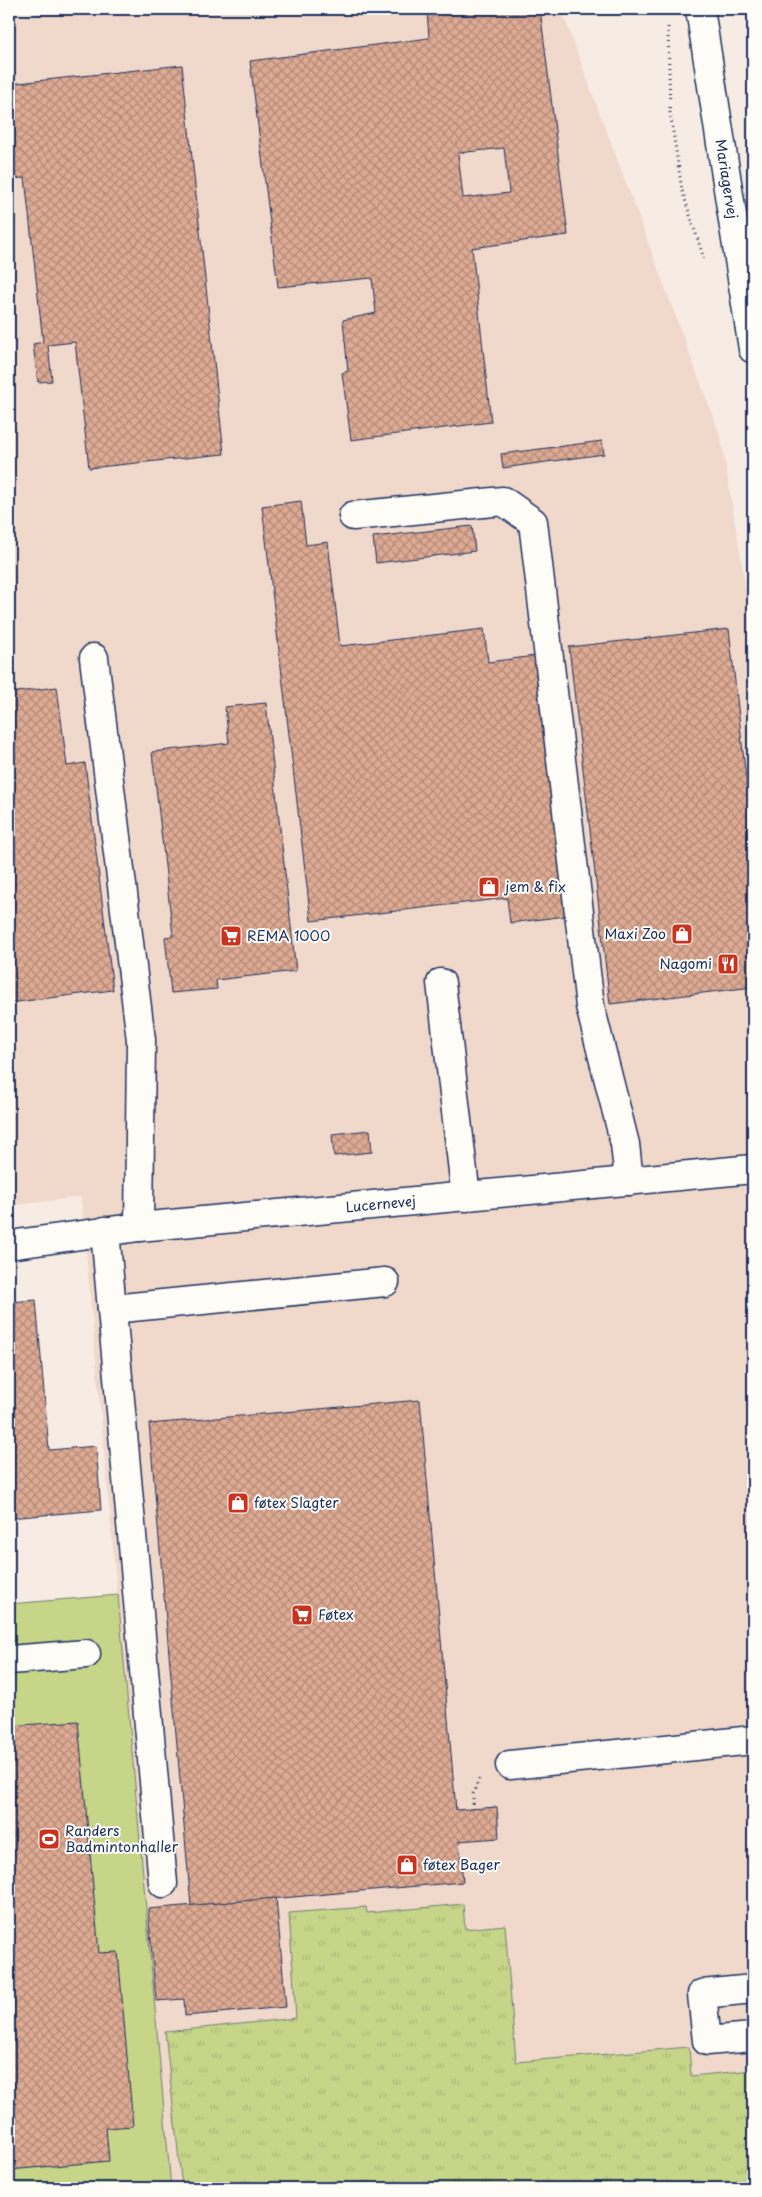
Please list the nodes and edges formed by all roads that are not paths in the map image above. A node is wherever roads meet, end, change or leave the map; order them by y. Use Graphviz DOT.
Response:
graph roads {
  1 [pos="700,9"];
  2 [pos="753,349"];
  3 [pos="353,516"];
  4 [pos="94,658"];
  5 [pos="441,983"];
  6 [pos="753,1170"];
  7 [pos="629,1181"];
  8 [pos="466,1197"];
  9 [pos="139,1227"];
  10 [pos="105,1231"];
  11 [pos="9,1245"];
  12 [pos="385,1282"];
  13 [pos="112,1309"];
  14 [pos="86,1654"];
  15 [pos="9,1660"];
  16 [pos="753,1740"];
  17 [pos="510,1764"];
  18 [pos="163,1883"];
  19 [pos="753,1989"];
  20 [pos="753,2037"];
  1 -- 2 [label="street, Mariagervej"];
  3 -- 7 [label="street"];
  4 -- 9 [label="street"];
  5 -- 8 [label="street"];
  6 -- 7 [label="street, Lucernevej"];
  7 -- 8 [label="street, Lucernevej"];
  8 -- 9 [label="street, Lucernevej"];
  9 -- 10 [label="street, Lucernevej"];
  10 -- 11 [label="street, Lucernevej"];
  10 -- 13 [label="street"];
  12 -- 13 [label="street"];
  13 -- 18 [label="street"];
  14 -- 15 [label="street"];
  16 -- 17 [label="street"];
  19 -- 20 [label="street"];
}
